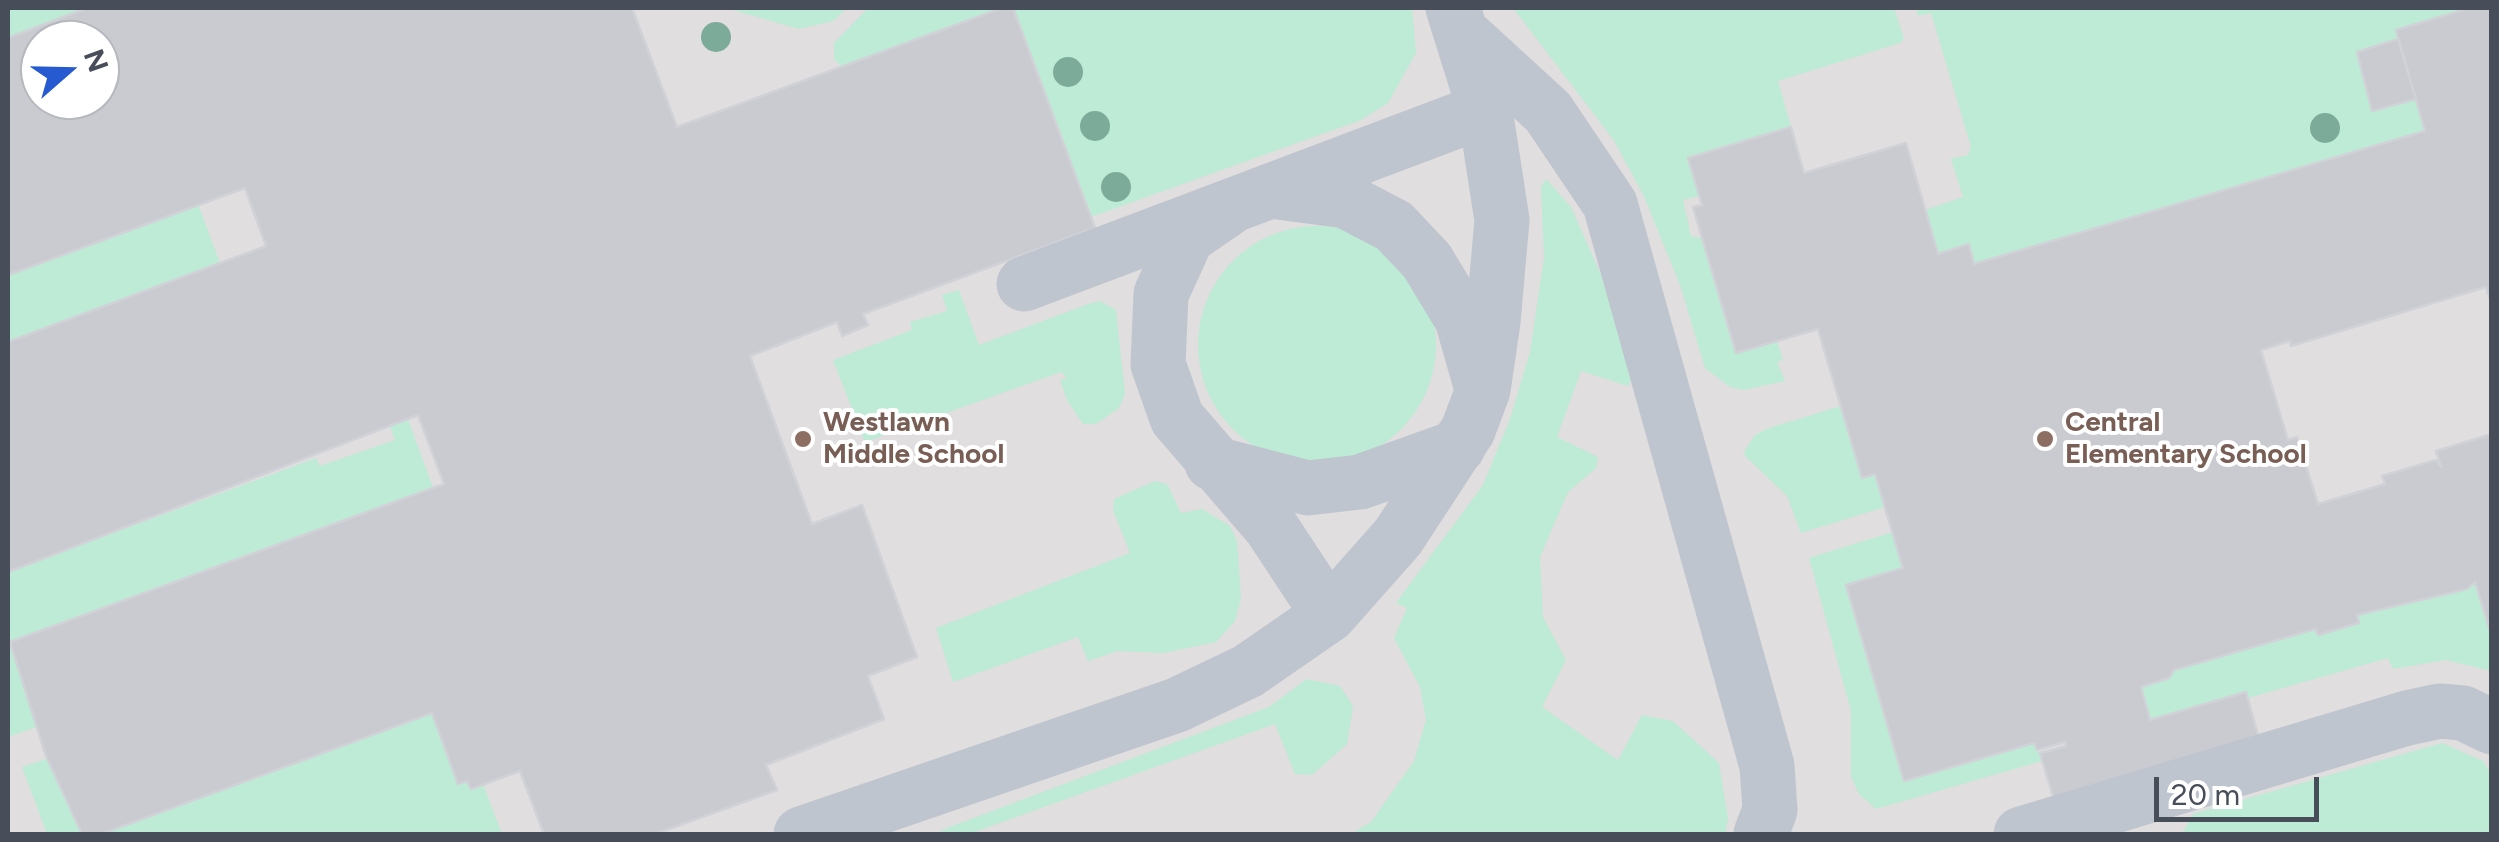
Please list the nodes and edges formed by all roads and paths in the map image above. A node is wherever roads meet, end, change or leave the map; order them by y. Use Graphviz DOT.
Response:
graph roads {
  1 [pos="1457,20"];
  2 [pos="1485,110"];
  3 [pos="1251,198"];
  4 [pos="1024,284"];
  5 [pos="1483,390"];
  6 [pos="1458,447"];
  7 [pos="1212,463"];
  8 [pos="1329,616"];
  9 [pos="2492,727"];
  10 [pos="801,834"];
  11 [pos="1762,834"];
  12 [pos="2021,834"];
  1 -- 2 [label="lane"];
  1 -- 11 [label="lane"];
  2 -- 3 [label="lane"];
  2 -- 5 [label="lane"];
  3 -- 4 [label="lane"];
  3 -- 5 [label="lane"];
  3 -- 7 [label="lane"];
  5 -- 6 [label="lane"];
  6 -- 7 [label="lane"];
  6 -- 8 [label="lane"];
  7 -- 8 [label="lane"];
  8 -- 10 [label="lane"];
  9 -- 12 [label="lane"];
}
